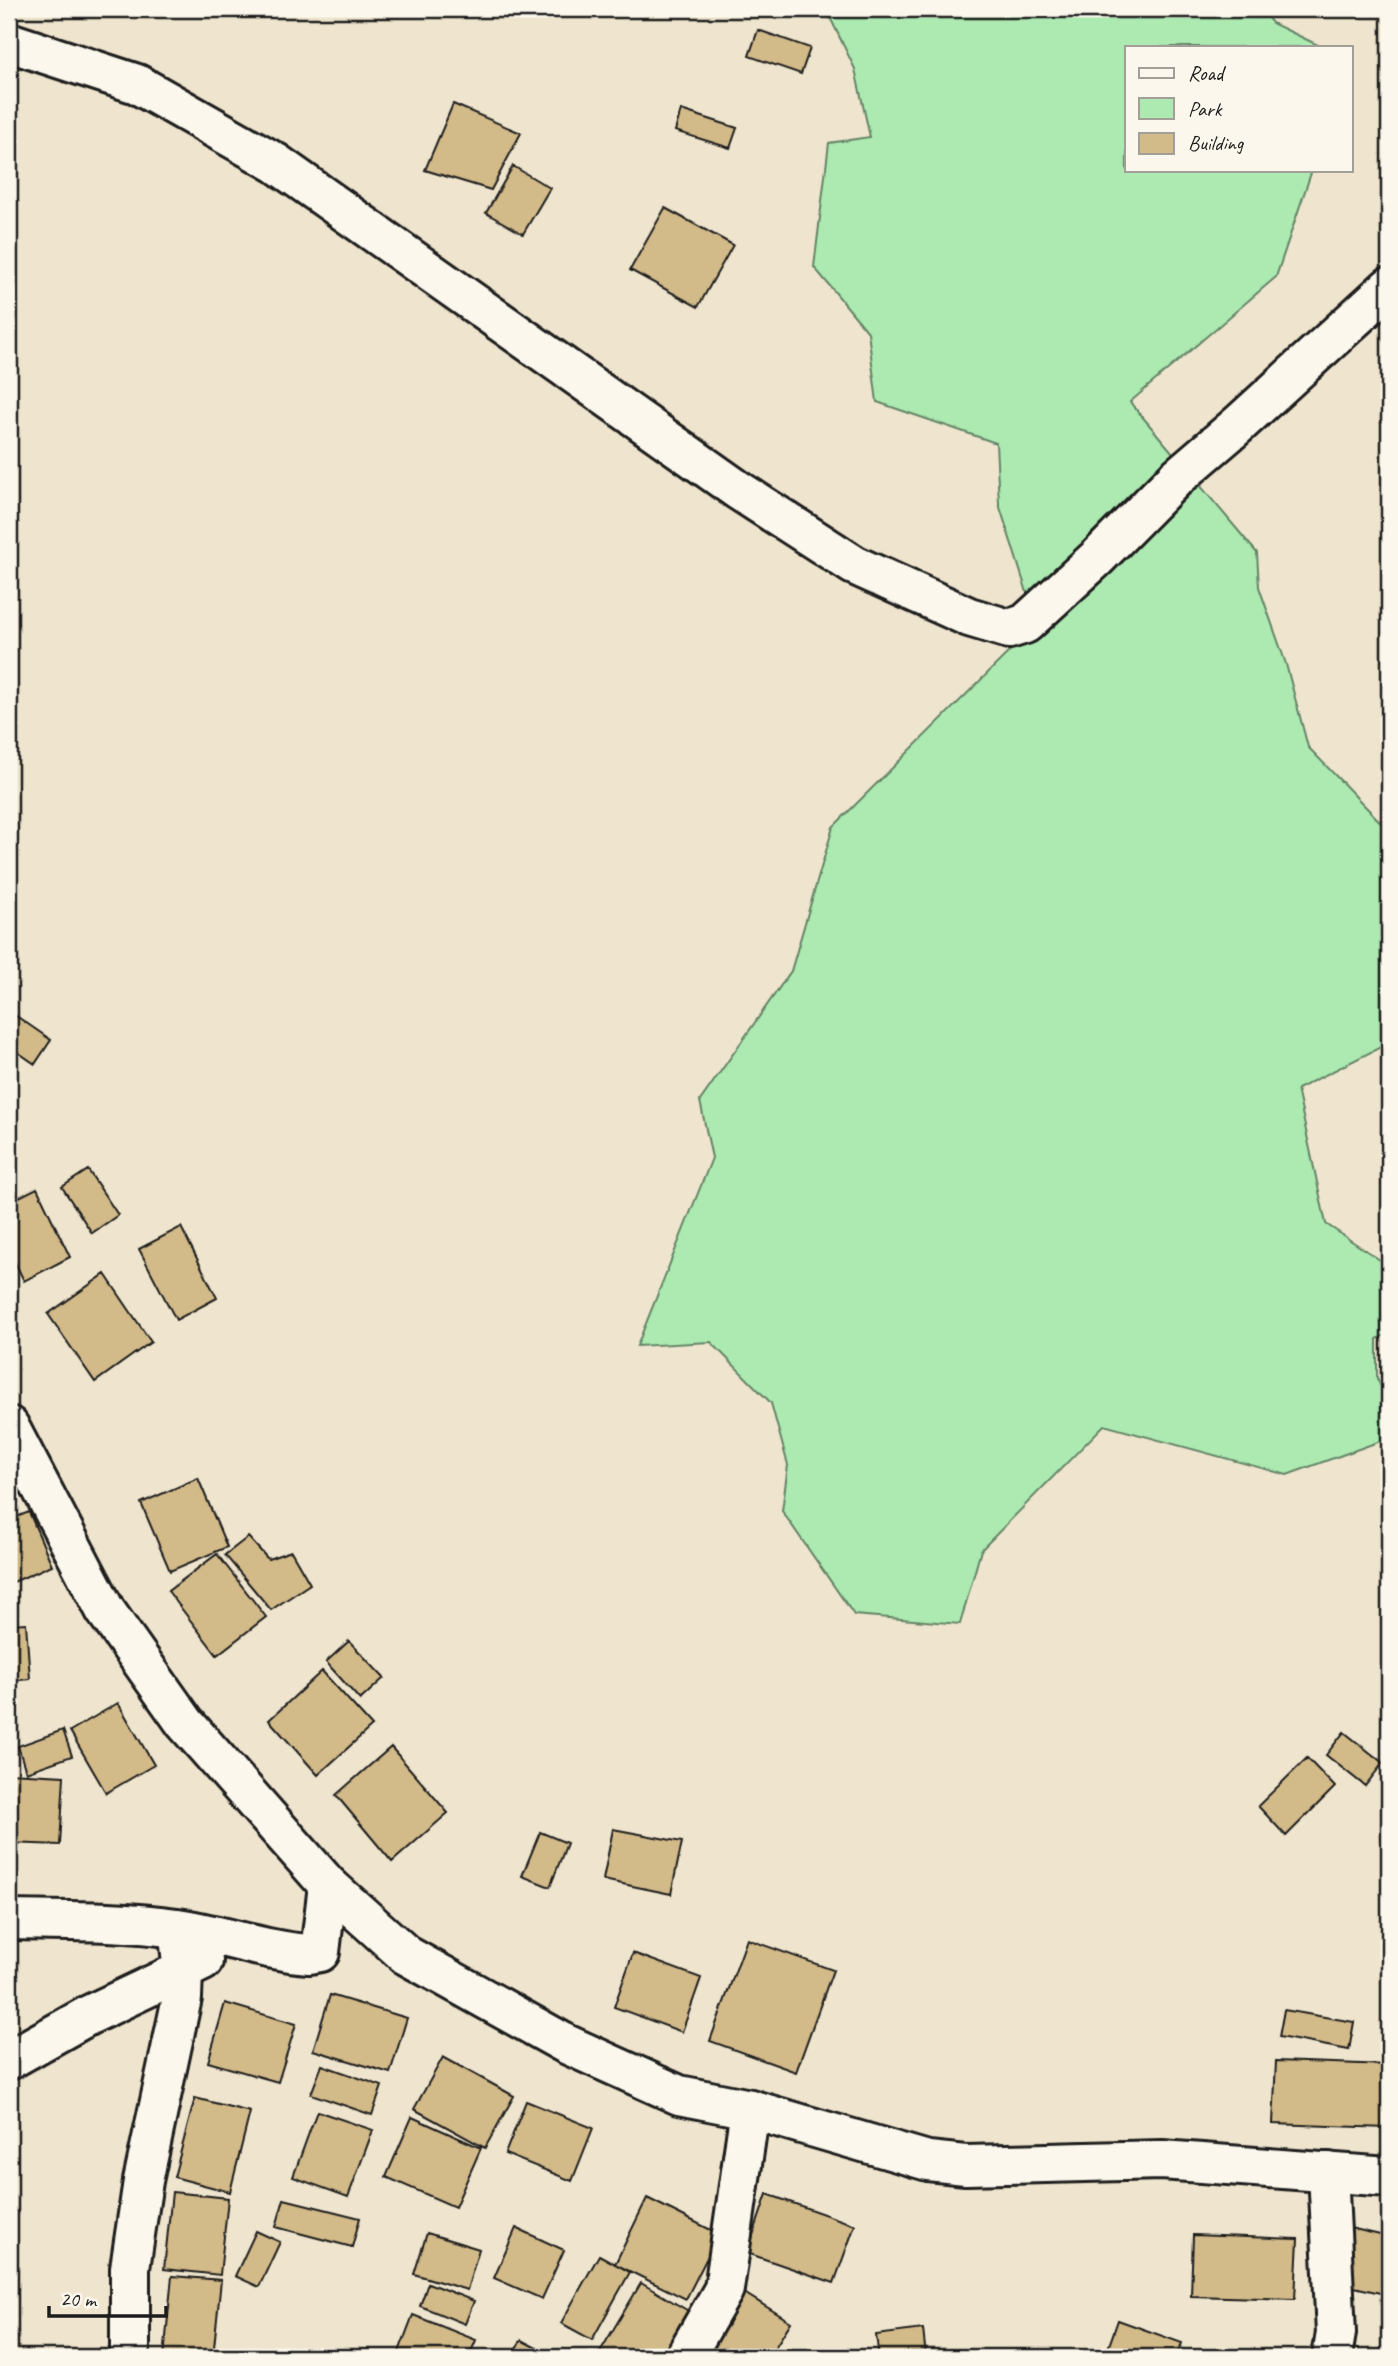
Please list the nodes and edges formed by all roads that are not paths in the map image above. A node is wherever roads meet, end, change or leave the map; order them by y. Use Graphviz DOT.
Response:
graph roads {
  1 [pos="9,42"];
  2 [pos="1389,287"];
  3 [pos="9,1426"];
  4 [pos="328,1885"];
  5 [pos="9,1920"];
  6 [pos="178,1928"];
  7 [pos="238,1942"];
  8 [pos="183,1971"];
  9 [pos="9,2060"];
  10 [pos="750,2109"];
  11 [pos="1328,2172"];
  12 [pos="1389,2177"];
  13 [pos="130,2357"];
  14 [pos="685,2357"];
  15 [pos="1332,2357"];
  1 -- 2 [label="street"];
  3 -- 4 [label="street"];
  4 -- 7 [label="street"];
  4 -- 10 [label="street"];
  5 -- 6 [label="street"];
  6 -- 7 [label="street"];
  6 -- 8 [label="street"];
  7 -- 8 [label="street"];
  8 -- 9 [label="street"];
  8 -- 13 [label="street"];
  10 -- 11 [label="street"];
  10 -- 14 [label="street"];
  11 -- 12 [label="street"];
  11 -- 15 [label="street"];
}
